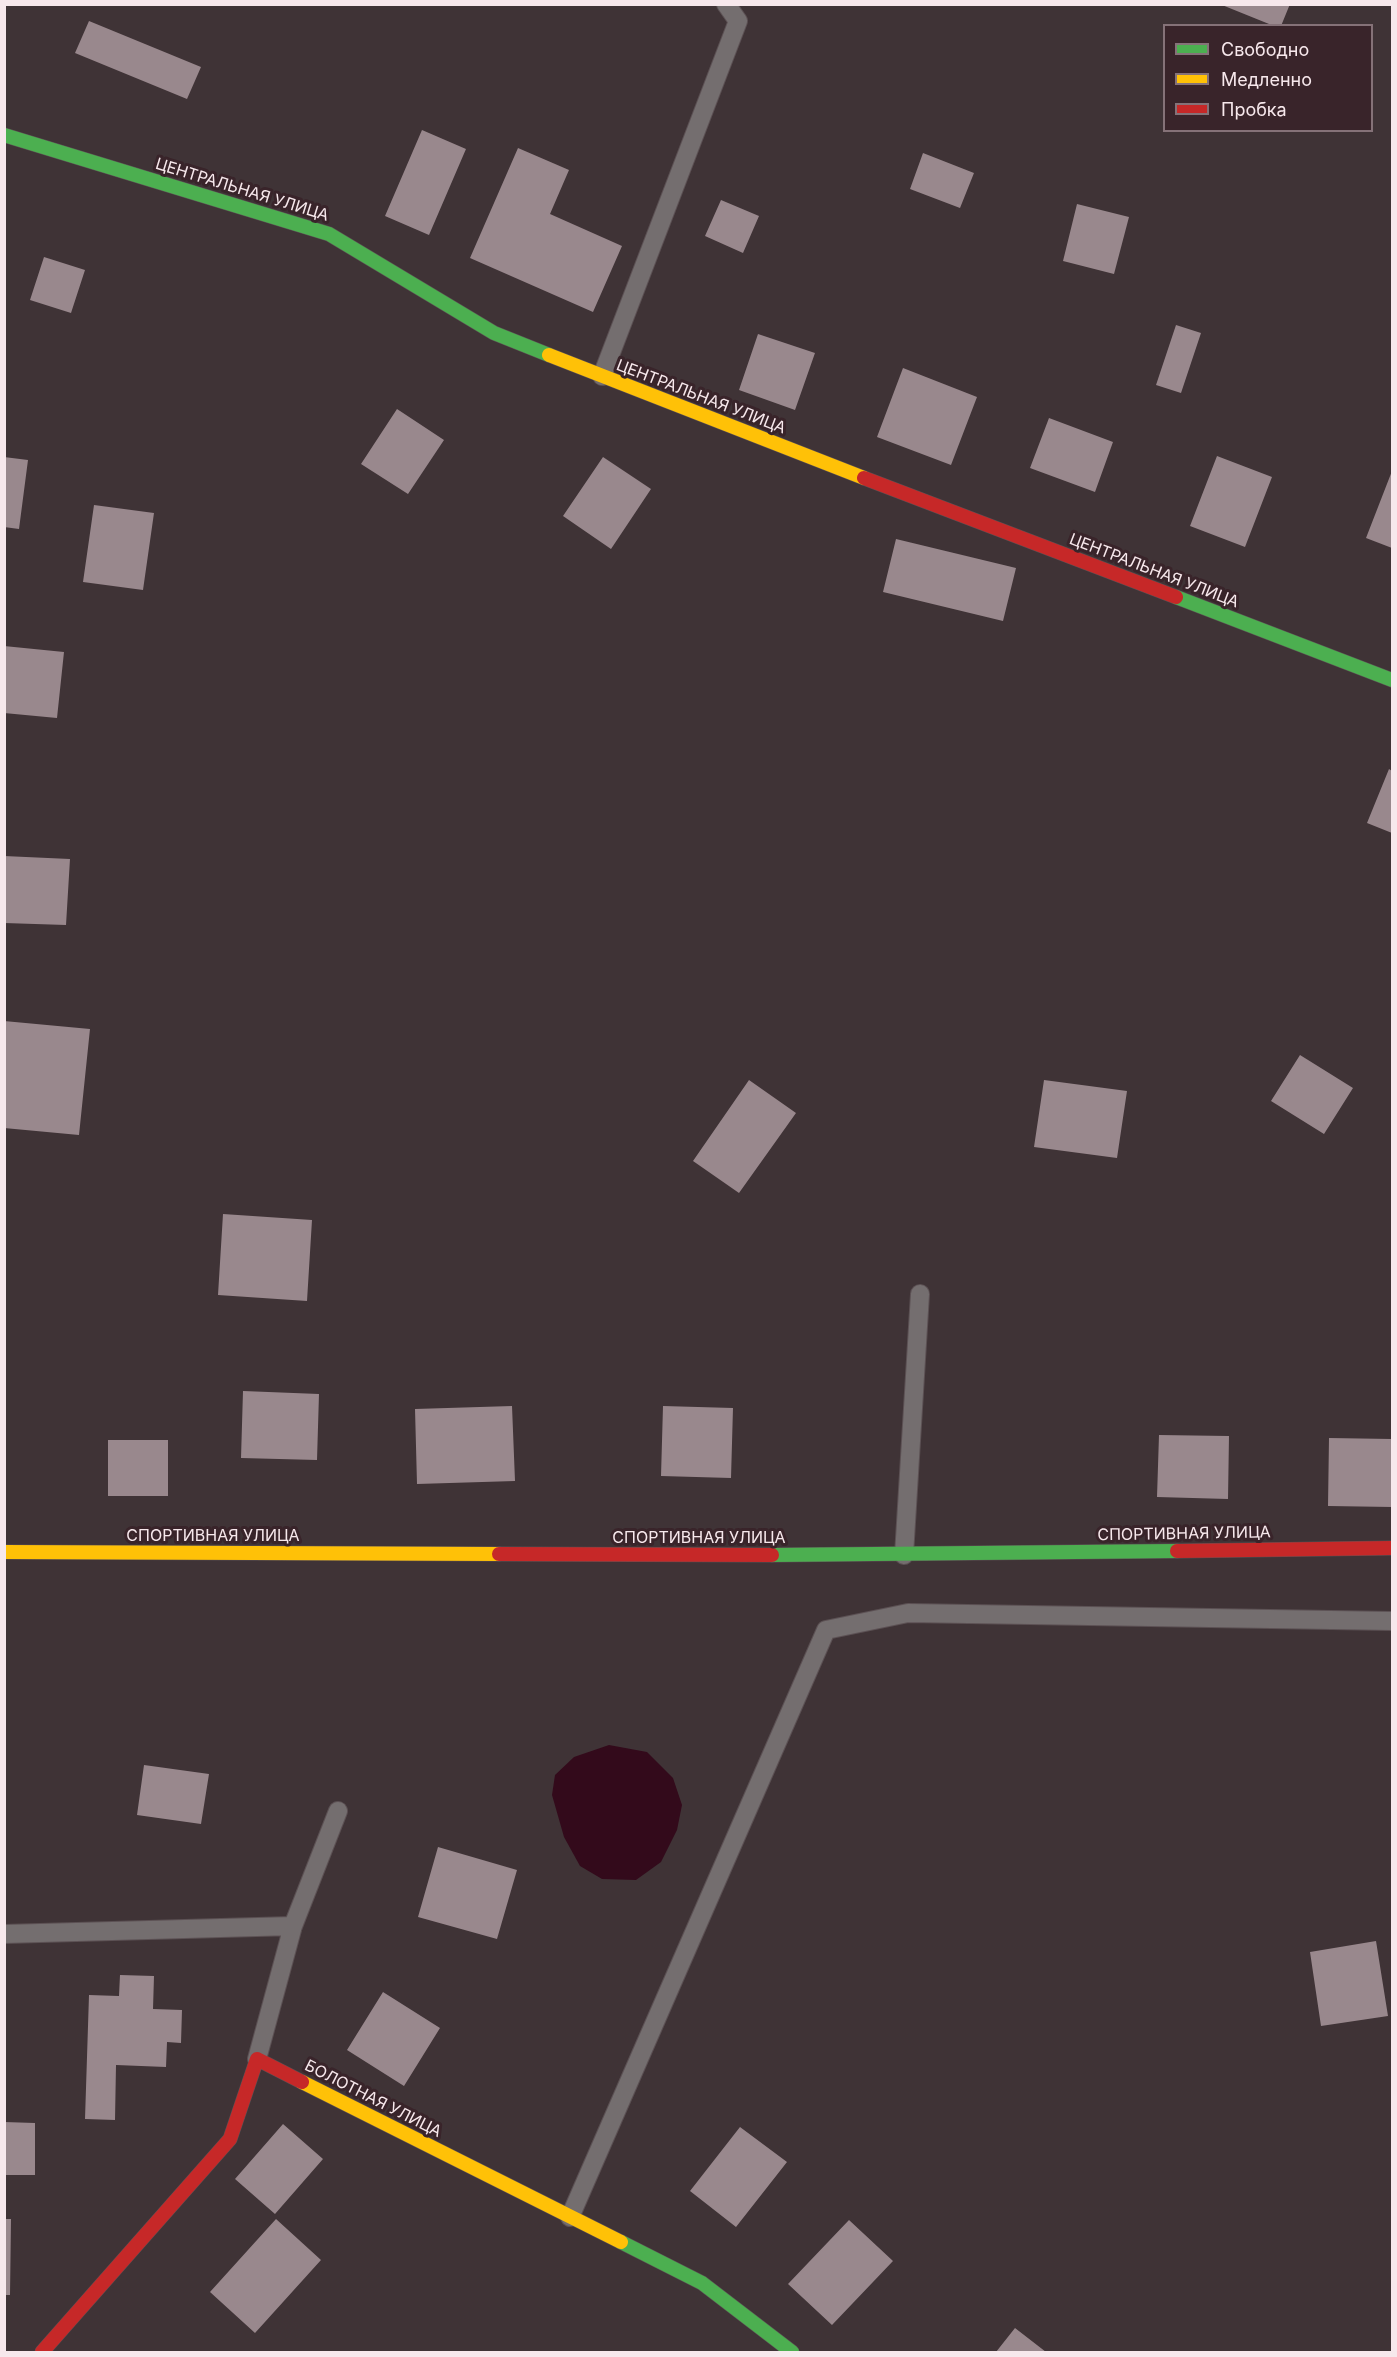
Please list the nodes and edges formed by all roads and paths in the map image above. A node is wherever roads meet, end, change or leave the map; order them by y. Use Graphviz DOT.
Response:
graph roads {
  1 [pos="726,4"];
  2 [pos="4,135"];
  3 [pos="602,376"];
  4 [pos="1392,680"];
  5 [pos="921,1294"];
  6 [pos="1392,1548"];
  7 [pos="4,1552"];
  8 [pos="904,1555"];
  9 [pos="1392,1621"];
  10 [pos="338,1811"];
  11 [pos="293,1926"];
  12 [pos="4,1934"];
  13 [pos="257,2059"];
  14 [pos="570,2217"];
  15 [pos="42,2352"];
  16 [pos="792,2352"];
  1 -- 3 [label="lane"];
  2 -- 3 [label="street, ЦЕНТРАЛЬНАЯ УЛИЦА"];
  3 -- 4 [label="street, ЦЕНТРАЛЬНАЯ УЛИЦА"];
  5 -- 8 [label="lane"];
  6 -- 8 [label="street, СПОРТИВНАЯ УЛИЦА"];
  7 -- 8 [label="street, СПОРТИВНАЯ УЛИЦА"];
  9 -- 14 [label="lane"];
  10 -- 11 [label="lane"];
  11 -- 12 [label="lane"];
  11 -- 13 [label="lane"];
  13 -- 14 [label="street, БОЛОТНАЯ УЛИЦА"];
  13 -- 15 [label="street"];
  14 -- 16 [label="street, БОЛОТНАЯ УЛИЦА"];
}
